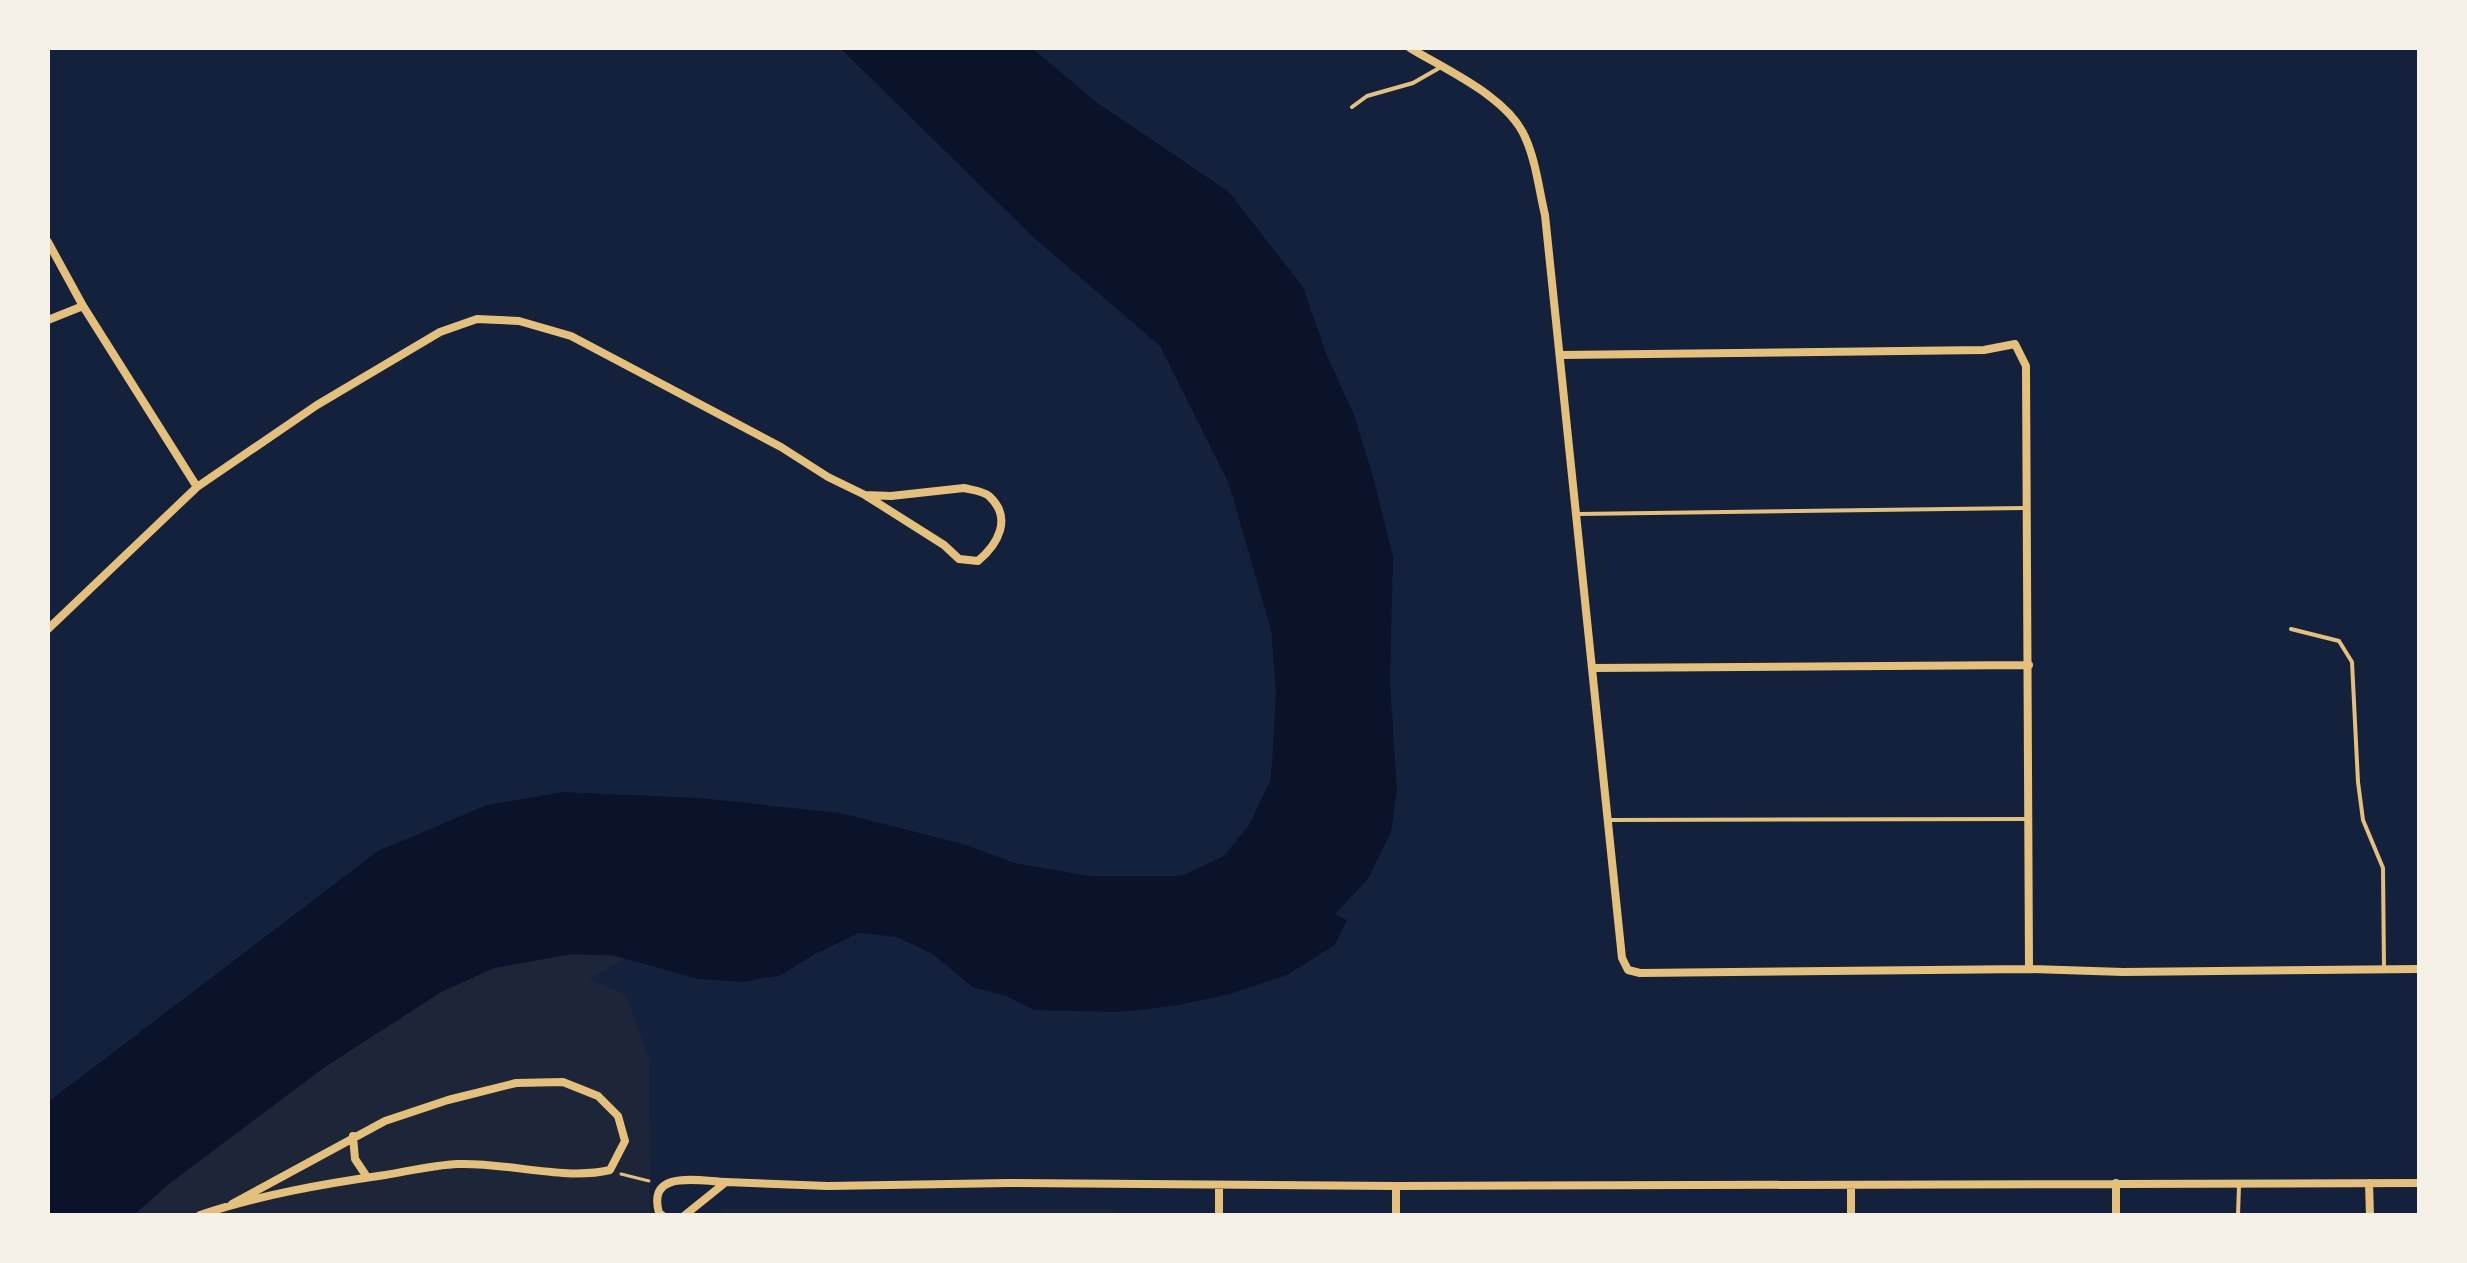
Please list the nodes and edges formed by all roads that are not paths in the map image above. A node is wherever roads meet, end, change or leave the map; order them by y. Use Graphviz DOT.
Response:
graph roads {
  1 [pos="1410,48"];
  2 [pos="1441,67"];
  3 [pos="1352,107"];
  4 [pos="48,242"];
  5 [pos="83,306"];
  6 [pos="48,320"];
  7 [pos="1561,355"];
  8 [pos="197,487"];
  9 [pos="865,495"];
  10 [pos="2027,508"];
  11 [pos="1577,514"];
  12 [pos="48,629"];
  13 [pos="2291,629"];
  14 [pos="2029,665"];
  15 [pos="1594,668"];
  16 [pos="2029,819"];
  17 [pos="1609,820"];
  18 [pos="2029,969"];
  19 [pos="2384,969"];
  20 [pos="2419,969"];
  21 [pos="353,1136"];
  22 [pos="367,1177"];
  23 [pos="726,1182"];
  24 [pos="2116,1183"];
  25 [pos="2239,1183"];
  26 [pos="2369,1183"];
  27 [pos="2419,1183"];
  28 [pos="1219,1186"];
  29 [pos="1396,1186"];
  30 [pos="1851,1186"];
  31 [pos="232,1204"];
  32 [pos="200,1215"];
  33 [pos="662,1215"];
  34 [pos="685,1215"];
  35 [pos="1219,1215"];
  36 [pos="1396,1215"];
  37 [pos="1851,1215"];
  38 [pos="2116,1215"];
  39 [pos="2238,1215"];
  40 [pos="2370,1215"];
  1 -- 2 [label="street"];
  2 -- 3 [label="lane"];
  2 -- 7 [label="street"];
  4 -- 5 [label="street"];
  5 -- 6 [label="street"];
  5 -- 8 [label="street"];
  7 -- 10 [label="street"];
  7 -- 11 [label="street"];
  8 -- 9 [label="street"];
  8 -- 12 [label="street"];
  9 -- 9 [label="street"];
  10 -- 11 [label="lane"];
  10 -- 14 [label="street"];
  11 -- 15 [label="street"];
  13 -- 19 [label="lane"];
  14 -- 15 [label="street"];
  14 -- 16 [label="street"];
  15 -- 17 [label="street"];
  16 -- 17 [label="lane"];
  16 -- 18 [label="street"];
  17 -- 18 [label="street"];
  18 -- 19 [label="street"];
  19 -- 20 [label="street"];
  21 -- 22 [label="street"];
  21 -- 22 [label="street"];
  21 -- 31 [label="street"];
  22 -- 31 [label="street"];
  23 -- 28 [label="street"];
  23 -- 33 [label="street"];
  23 -- 34 [label="street"];
  24 -- 25 [label="street"];
  24 -- 30 [label="street"];
  24 -- 38 [label="street"];
  25 -- 26 [label="street"];
  25 -- 39 [label="lane"];
  26 -- 27 [label="street"];
  26 -- 40 [label="street"];
  28 -- 29 [label="street"];
  28 -- 35 [label="street"];
  29 -- 30 [label="street"];
  29 -- 36 [label="street"];
  30 -- 37 [label="street"];
  31 -- 32 [label="street"];
}
